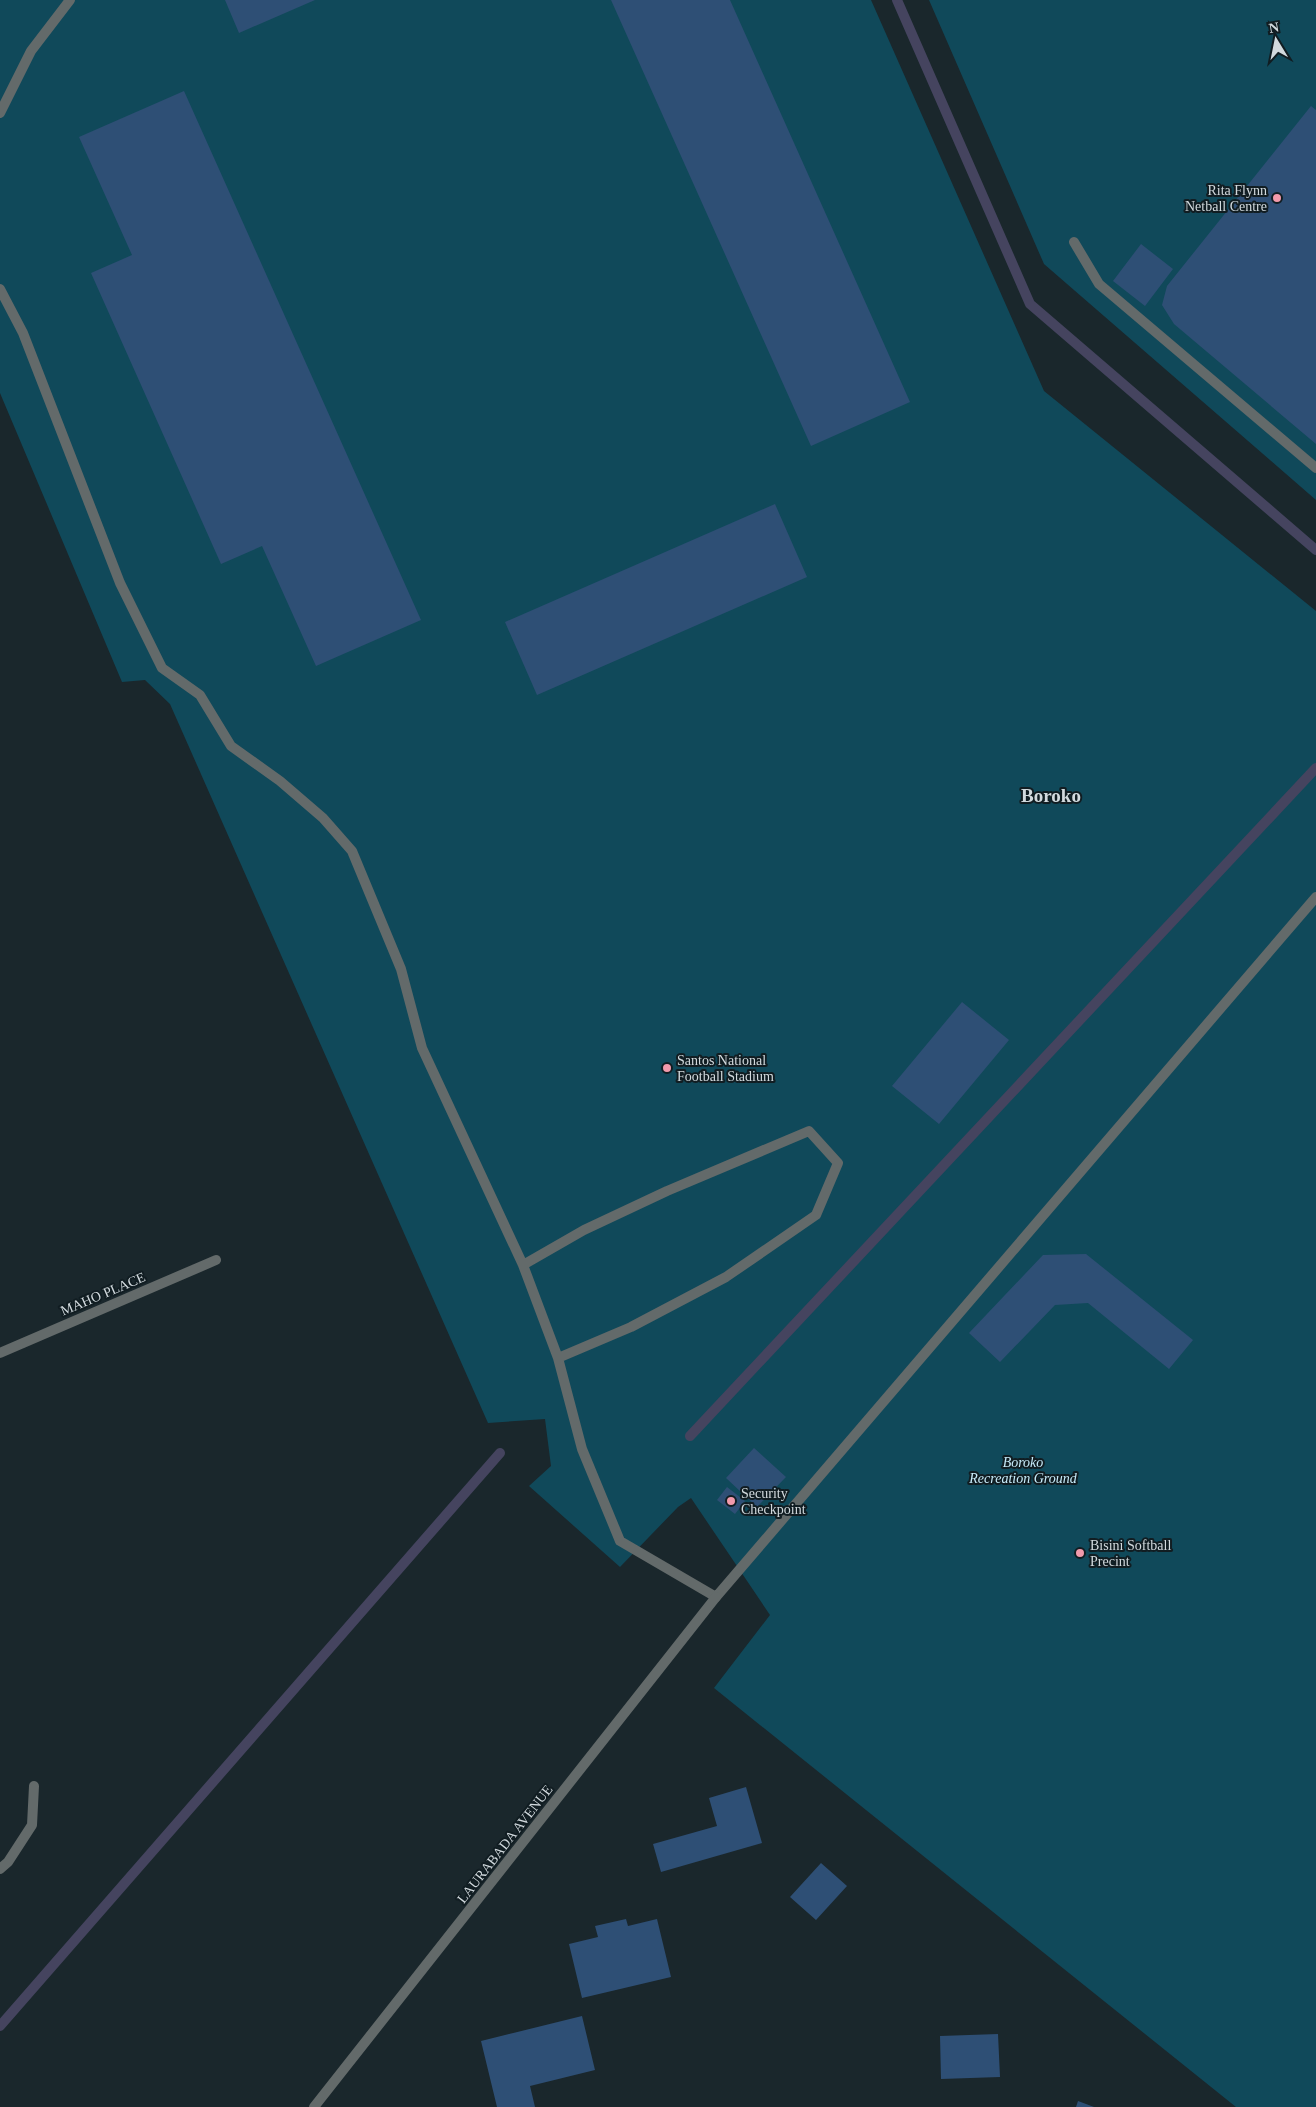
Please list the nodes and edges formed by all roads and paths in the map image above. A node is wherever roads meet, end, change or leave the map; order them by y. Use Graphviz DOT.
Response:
graph roads {
  1 [pos="70,0"];
  2 [pos="0,114"];
  3 [pos="1074,242"];
  4 [pos="0,289"];
  5 [pos="1316,468"];
  6 [pos="1316,896"];
  7 [pos="216,1260"];
  8 [pos="522,1265"];
  9 [pos="0,1353"];
  10 [pos="558,1358"];
  11 [pos="716,1598"];
  12 [pos="34,1786"];
  13 [pos="0,1869"];
  14 [pos="314,2107"];
  1 -- 2 [label="street"];
  3 -- 5 [label="street"];
  4 -- 8 [label="street"];
  6 -- 11 [label="street, LAURABADA AVENUE"];
  7 -- 9 [label="street, MAHO PLACE"];
  8 -- 10 [label="street"];
  8 -- 10 [label="street"];
  10 -- 11 [label="street"];
  11 -- 14 [label="street, LAURABADA AVENUE"];
  12 -- 13 [label="street"];
}
